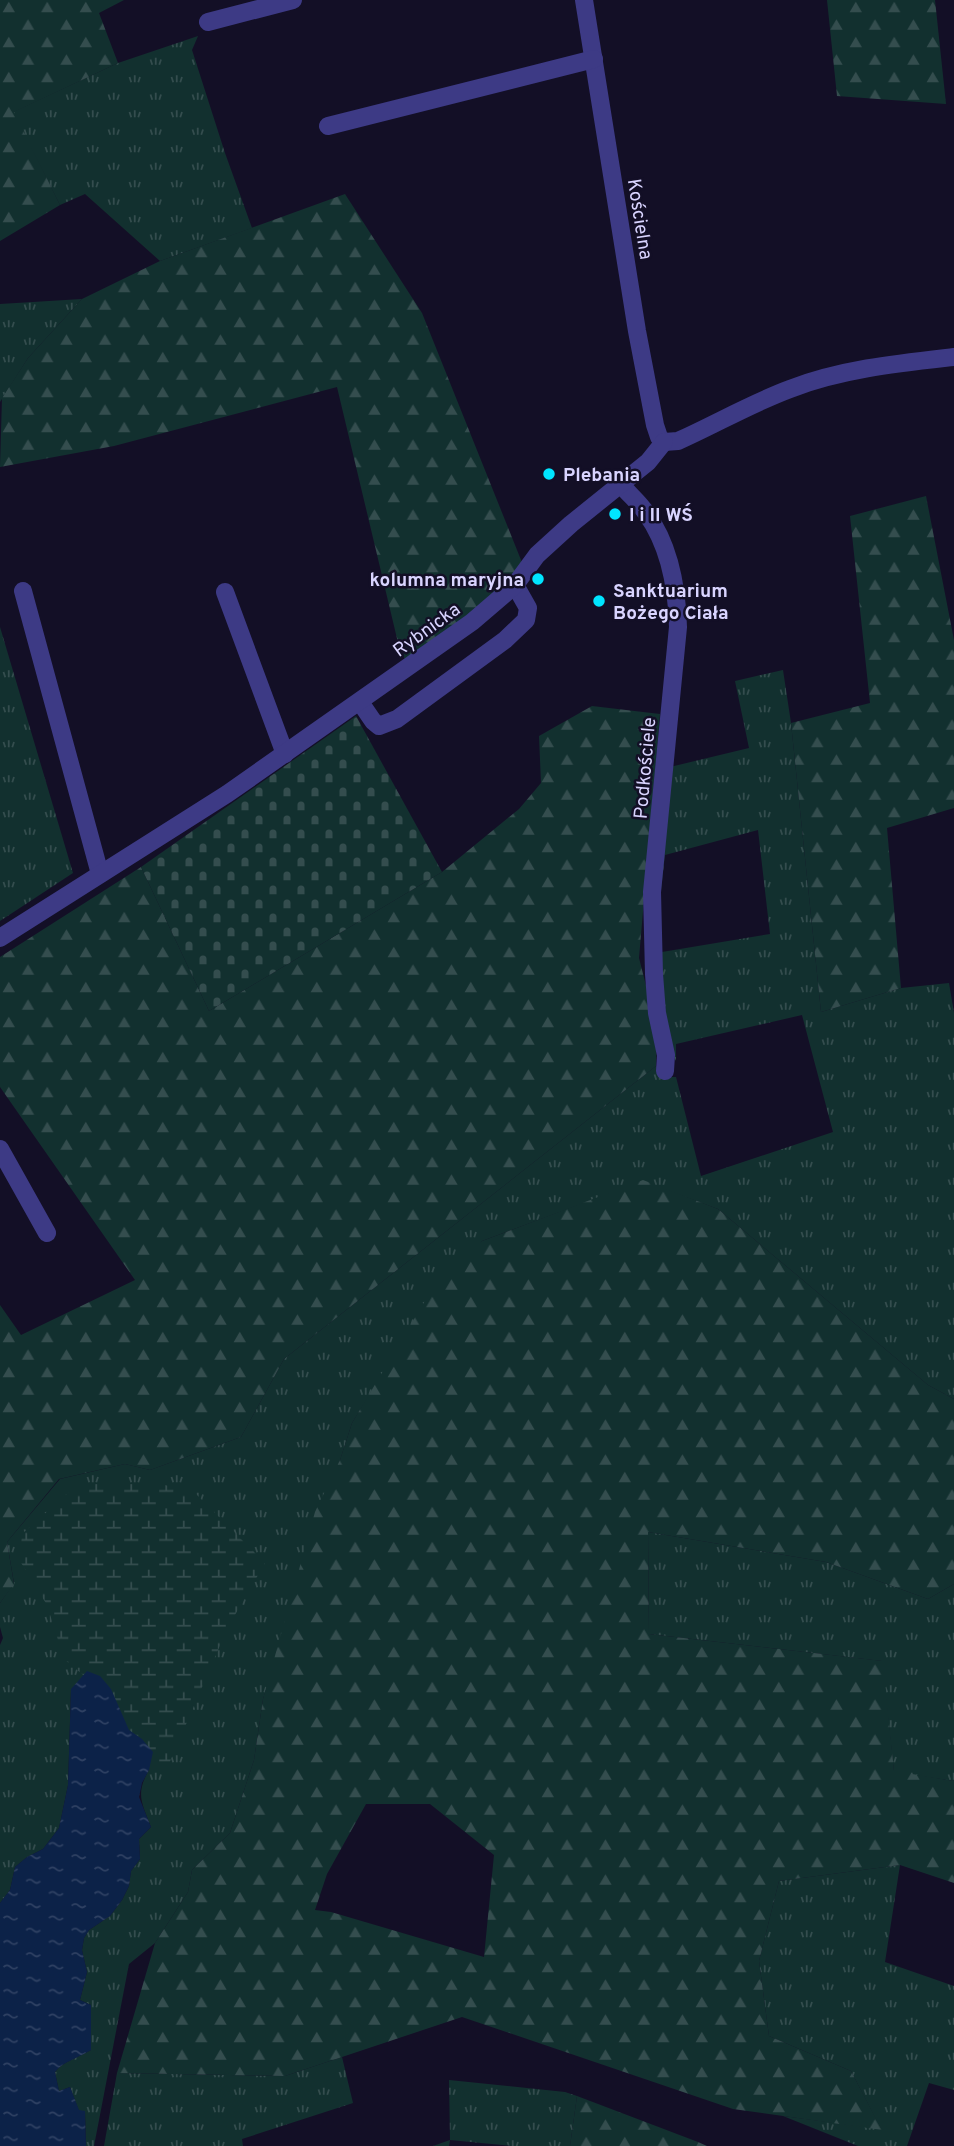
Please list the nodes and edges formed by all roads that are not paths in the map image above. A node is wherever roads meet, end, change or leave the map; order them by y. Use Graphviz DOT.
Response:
graph roads {
  1 [pos="293,0"];
  2 [pos="584,0"];
  3 [pos="208,22"];
  4 [pos="594,59"];
  5 [pos="328,126"];
  6 [pos="954,357"];
  7 [pos="664,442"];
  8 [pos="621,484"];
  9 [pos="515,584"];
  10 [pos="23,591"];
  11 [pos="225,592"];
  12 [pos="360,702"];
  13 [pos="285,754"];
  14 [pos="100,874"];
  15 [pos="0,938"];
  16 [pos="665,1071"];
  17 [pos="0,1149"];
  18 [pos="47,1234"];
  1 -- 3 [label="street"];
  2 -- 4 [label="street, Kościelna"];
  4 -- 5 [label="street"];
  4 -- 7 [label="street, Kościelna"];
  6 -- 7 [label="street"];
  7 -- 8 [label="street, Rybnicka"];
  8 -- 9 [label="street, Rybnicka"];
  8 -- 16 [label="street, Podkościele"];
  9 -- 12 [label="street, Rybnicka"];
  9 -- 12 [label="street"];
  10 -- 14 [label="street"];
  11 -- 13 [label="street"];
  12 -- 13 [label="street, Rybnicka"];
  13 -- 14 [label="street, Rybnicka"];
  14 -- 15 [label="street, Rybnicka"];
  17 -- 18 [label="street"];
}
